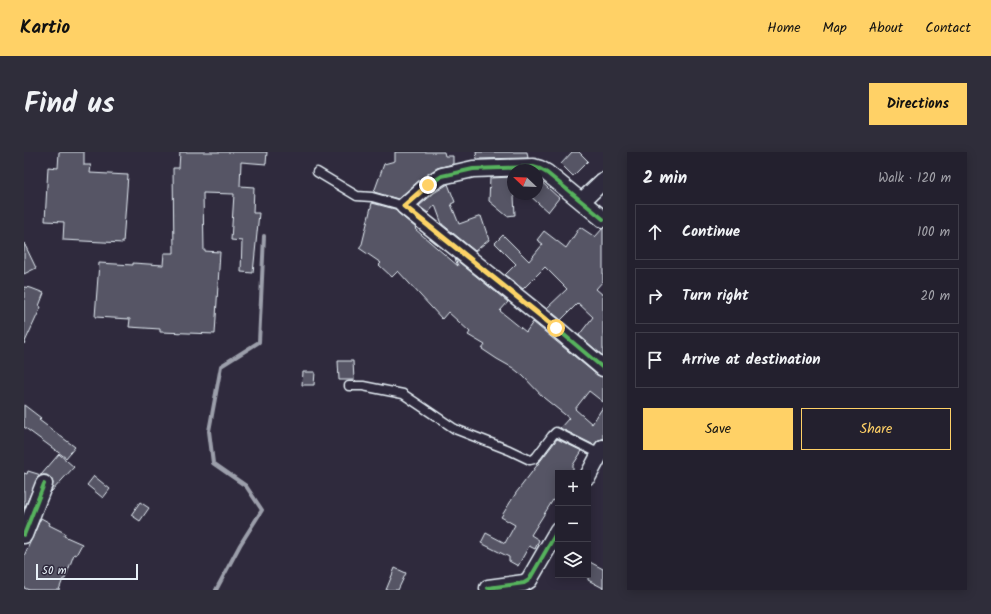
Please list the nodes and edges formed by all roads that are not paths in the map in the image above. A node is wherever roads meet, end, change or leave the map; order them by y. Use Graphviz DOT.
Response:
graph roads {
  1 [pos="317,172"];
  2 [pos="603,182"];
  3 [pos="582,201"];
  4 [pos="404,206"];
  5 [pos="603,219"];
  6 [pos="603,368"];
  7 [pos="349,386"];
  8 [pos="602,451"];
  9 [pos="591,471"];
  10 [pos="44,484"];
  11 [pos="24,535"];
  12 [pos="555,535"];
  13 [pos="488,588"];
  1 -- 4 [label="lane"];
  2 -- 3 [label="street"];
  3 -- 4 [label="street"];
  3 -- 5 [label="street"];
  4 -- 6 [label="street"];
  7 -- 8 [label="lane"];
  8 -- 9 [label="street"];
  10 -- 11 [label="street"];
  12 -- 13 [label="street"];
}
